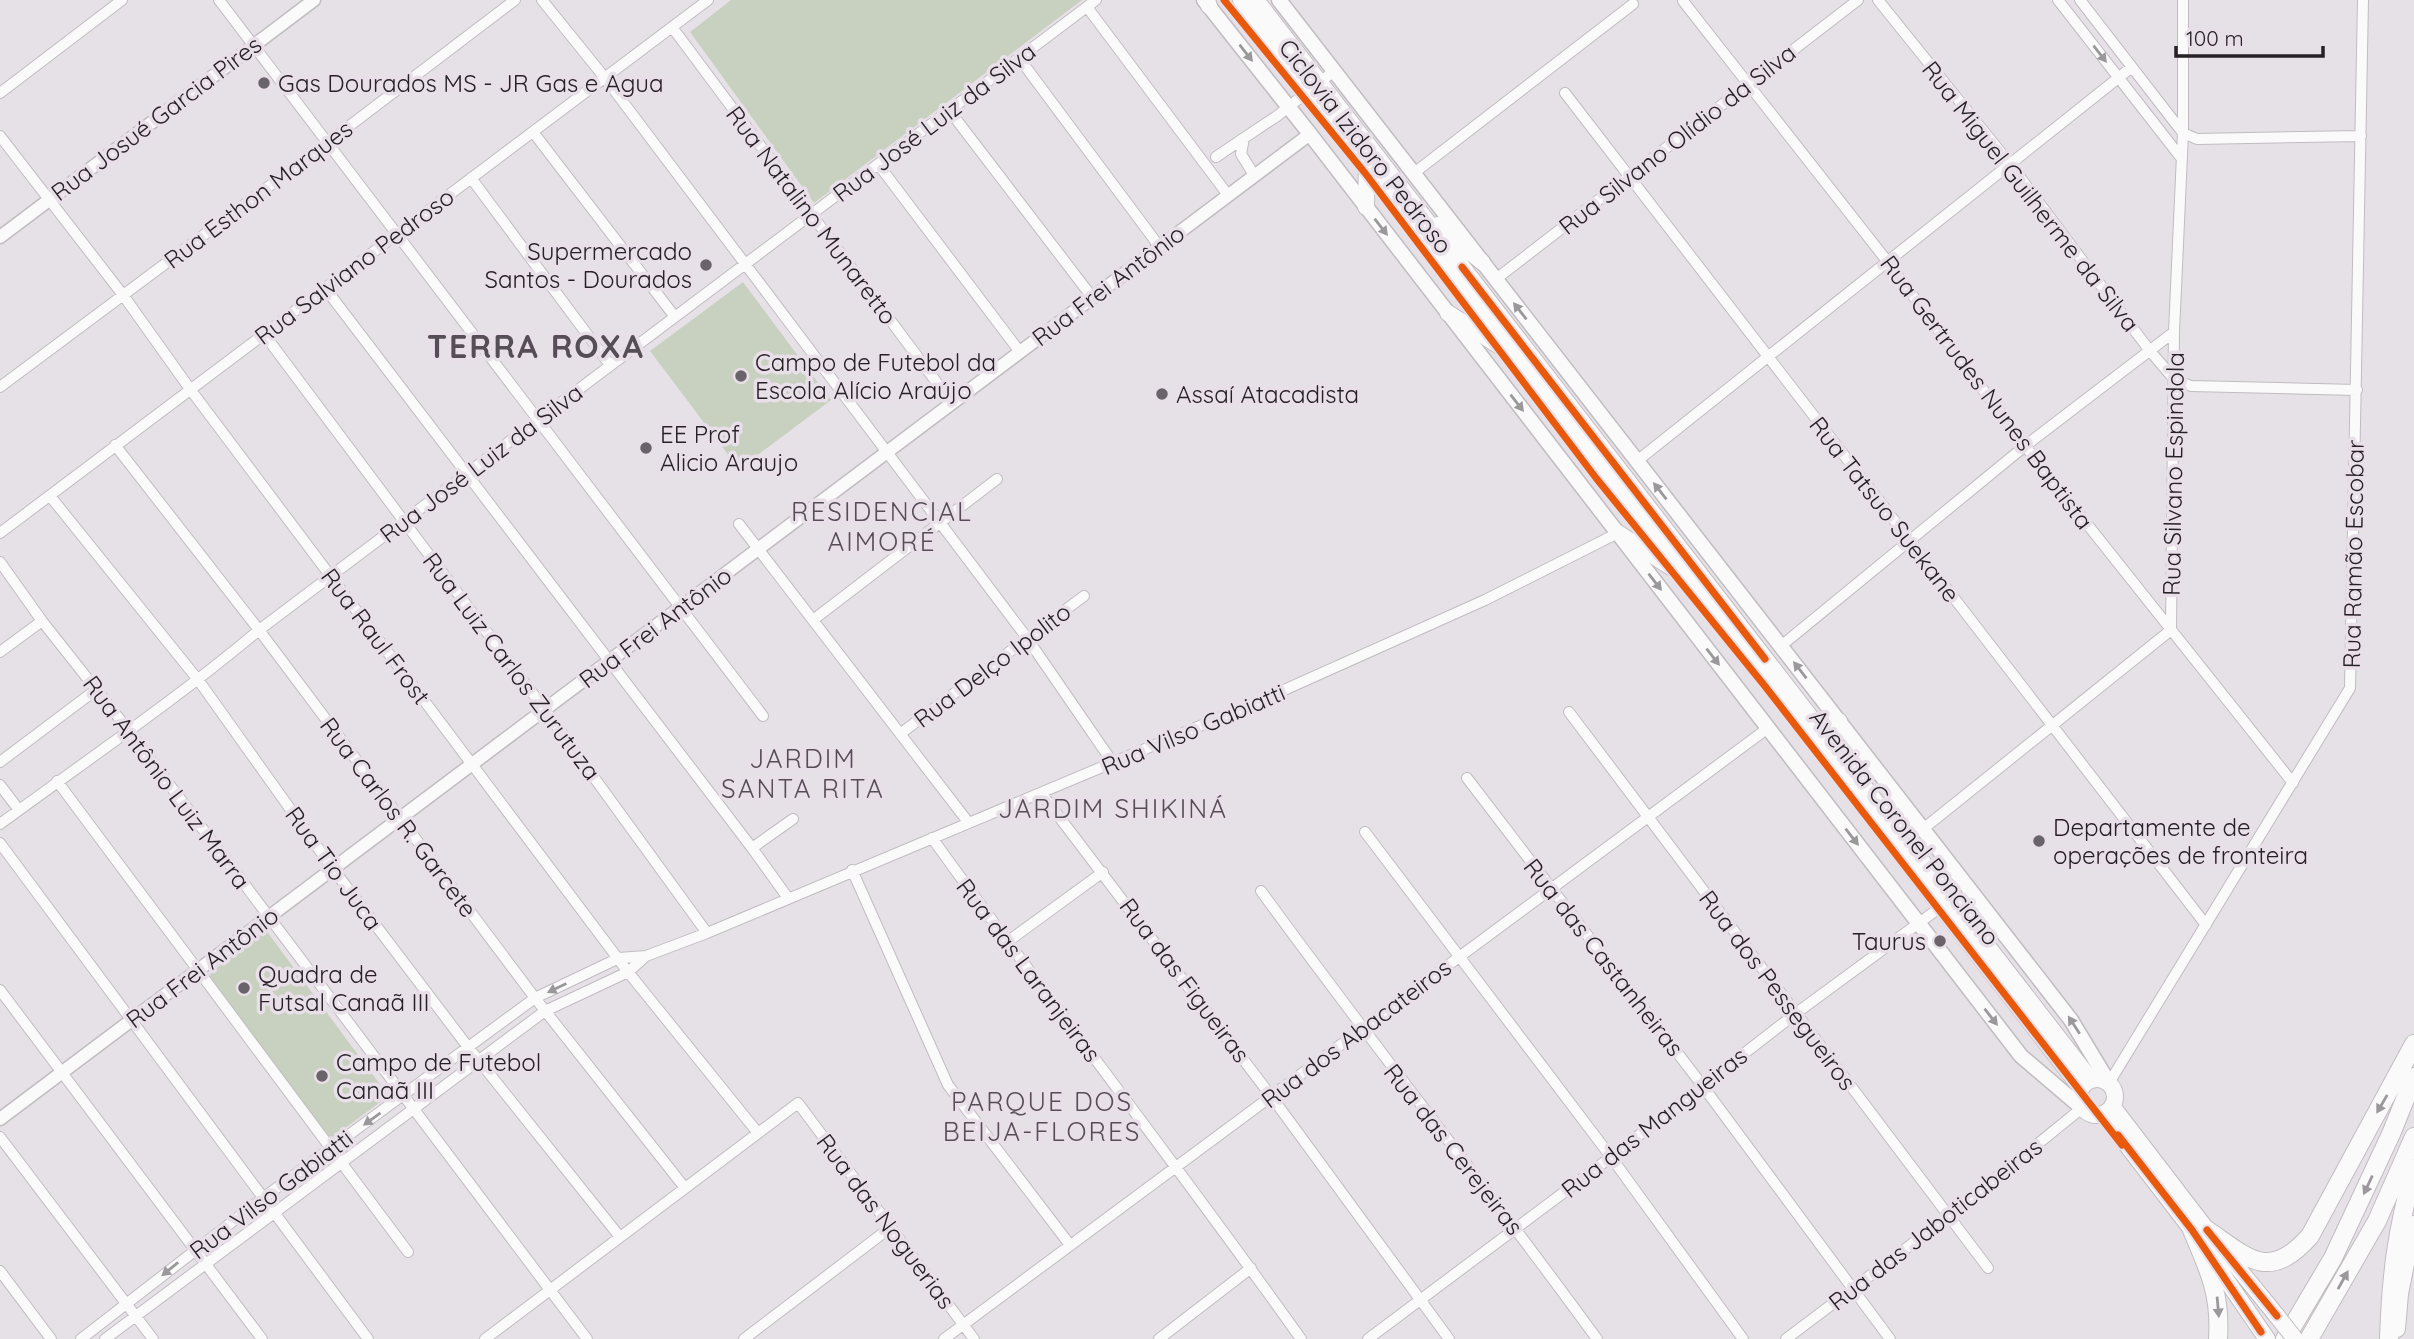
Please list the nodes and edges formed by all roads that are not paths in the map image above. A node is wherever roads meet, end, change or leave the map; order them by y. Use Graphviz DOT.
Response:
graph roads {
  1 [pos="122,0"];
  2 [pos="219,0"];
  3 [pos="314,0"];
  4 [pos="514,0"];
  5 [pos="542,0"];
  6 [pos="708,0"];
  7 [pos="1096,0"];
  8 [pos="1241,0"];
  9 [pos="1255,0"];
  10 [pos="1279,0"];
  11 [pos="1858,0"];
  12 [pos="1878,0"];
  13 [pos="2058,0"];
  14 [pos="2080,0"];
  15 [pos="2183,0"];
  16 [pos="2363,0"];
  17 [pos="1683,1"];
  18 [pos="1207,2"];
  19 [pos="1633,4"];
  20 [pos="1087,7"];
  21 [pos="672,27"];
  22 [pos="253,44"];
  23 [pos="1019,58"];
  24 [pos="2132,67"];
  25 [pos="1334,71"];
  26 [pos="605,78"];
  27 [pos="2119,78"];
  28 [pos="1747,84"];
  29 [pos="1315,86"];
  30 [pos="0,93"];
  31 [pos="1565,93"];
  32 [pos="1289,107"];
  33 [pos="949,110"];
  34 [pos="1341,119"];
  35 [pos="533,132"];
  36 [pos="2183,133"];
  37 [pos="1310,134"];
  38 [pos="0,136"];
  39 [pos="2361,136"];
  40 [pos="1244,138"];
  41 [pos="327,143"];
  42 [pos="1216,157"];
  43 [pos="2182,159"];
  44 [pos="1367,163"];
  45 [pos="878,164"];
  46 [pos="2010,164"];
  47 [pos="1414,173"];
  48 [pos="1254,175"];
  49 [pos="1628,176"];
  50 [pos="471,178"];
  51 [pos="1228,195"];
  52 [pos="48,200"];
  53 [pos="1366,207"];
  54 [pos="1416,207"];
  55 [pos="811,214"];
  56 [pos="397,234"];
  57 [pos="0,237"];
  58 [pos="1159,246"];
  59 [pos="1482,262"];
  60 [pos="1887,262"];
  61 [pos="745,264"];
  62 [pos="1496,279"];
  63 [pos="325,288"];
  64 [pos="123,295"];
  65 [pos="1092,297"];
  66 [pos="1448,313"];
  67 [pos="675,317"];
  68 [pos="2174,331"];
  69 [pos="264,334"];
  70 [pos="2150,351"];
  71 [pos="1020,352"];
  72 [pos="1768,357"];
  73 [pos="1518,358"];
  74 [pos="610,365"];
  75 [pos="2174,379"];
  76 [pos="0,387"];
  77 [pos="190,389"];
  78 [pos="2357,390"];
  79 [pos="952,403"];
  80 [pos="538,420"];
  81 [pos="115,445"];
  82 [pos="2025,446"];
  83 [pos="887,452"];
  84 [pos="1637,461"];
  85 [pos="466,474"];
  86 [pos="997,479"];
  87 [pos="50,496"];
  88 [pos="404,520"];
  89 [pos="940,523"];
  90 [pos="739,524"];
  91 [pos="0,533"];
  92 [pos="1618,533"];
  93 [pos="1910,541"];
  94 [pos="758,550"];
  95 [pos="0,562"];
  96 [pos="330,576"];
  97 [pos="1686,576"];
  98 [pos="1084,596"];
  99 [pos="681,608"];
  100 [pos="813,620"];
  101 [pos="42,621"];
  102 [pos="259,630"];
  103 [pos="2171,630"];
  104 [pos="1027,638"];
  105 [pos="1781,646"];
  106 [pos="0,652"];
  107 [pos="609,662"];
  108 [pos="199,681"];
  109 [pos="97,689"];
  110 [pos="545,710"];
  111 [pos="1569,712"];
  112 [pos="763,716"];
  113 [pos="1839,721"];
  114 [pos="2052,725"];
  115 [pos="1768,728"];
  116 [pos="129,731"];
  117 [pos="900,734"];
  118 [pos="1823,743"];
  119 [pos="0,762"];
  120 [pos="1113,763"];
  121 [pos="472,764"];
  122 [pos="1467,778"];
  123 [pos="57,781"];
  124 [pos="2293,783"];
  125 [pos="0,785"];
  126 [pos="1041,793"];
  127 [pos="1876,802"];
  128 [pos="19,810"];
  129 [pos="1647,817"];
  130 [pos="400,819"];
  131 [pos="793,819"];
  132 [pos="968,822"];
  133 [pos="0,824"];
  134 [pos="1923,829"];
  135 [pos="1365,832"];
  136 [pos="932,838"];
  137 [pos="0,843"];
  138 [pos="752,848"];
  139 [pos="332,869"];
  140 [pos="852,870"];
  141 [pos="1103,872"];
  142 [pos="1551,888"];
  143 [pos="1261,891"];
  144 [pos="788,898"];
  145 [pos="1942,906"];
  146 [pos="269,916"];
  147 [pos="1919,923"];
  148 [pos="2206,925"];
  149 [pos="707,933"];
  150 [pos="1007,942"];
  151 [pos="646,956"];
  152 [pos="1460,956"];
  153 [pos="619,958"];
  154 [pos="198,970"];
  155 [pos="628,972"];
  156 [pos="0,990"];
  157 [pos="535,998"];
  158 [pos="545,1012"];
  159 [pos="1795,1014"];
  160 [pos="131,1020"];
  161 [pos="1362,1029"];
  162 [pos="2414,1044"];
  163 [pos="468,1047"];
  164 [pos="479,1060"];
  165 [pos="62,1072"];
  166 [pos="2414,1077"];
  167 [pos="2109,1083"];
  168 [pos="2086,1084"];
  169 [pos="1702,1085"];
  170 [pos="404,1096"];
  171 [pos="1272,1096"];
  172 [pos="2082,1108"];
  173 [pos="414,1109"];
  174 [pos="2107,1110"];
  175 [pos="0,1119"];
  176 [pos="758,1133"];
  177 [pos="0,1137"];
  178 [pos="2414,1137"];
  179 [pos="331,1149"];
  180 [pos="1611,1157"];
  181 [pos="342,1163"];
  182 [pos="1177,1166"];
  183 [pos="2414,1169"];
  184 [pos="685,1188"];
  185 [pos="263,1198"];
  186 [pos="274,1212"];
  187 [pos="1949,1216"];
  188 [pos="2414,1224"];
  189 [pos="891,1227"];
  190 [pos="1516,1228"];
  191 [pos="2199,1230"];
  192 [pos="620,1237"];
  193 [pos="1070,1245"];
  194 [pos="194,1250"];
  195 [pos="408,1252"];
  196 [pos="205,1264"];
  197 [pos="1251,1268"];
  198 [pos="1988,1268"];
  199 [pos="0,1270"];
  200 [pos="1852,1289"];
  201 [pos="550,1290"];
  202 [pos="1418,1300"];
  203 [pos="127,1304"];
  204 [pos="136,1316"];
  205 [pos="963,1324"];
  206 [pos="2264,1336"];
  207 [pos="51,1339"];
  208 [pos="81,1339"];
  209 [pos="105,1339"];
  210 [pos="153,1339"];
  211 [pos="262,1339"];
  212 [pos="368,1339"];
  213 [pos="485,1339"];
  214 [pos="587,1339"];
  215 [pos="744,1339"];
  216 [pos="944,1339"];
  217 [pos="974,1339"];
  218 [pos="1159,1339"];
  219 [pos="1301,1339"];
  220 [pos="1368,1339"];
  221 [pos="1449,1339"];
  222 [pos="1597,1339"];
  223 [pos="1743,1339"];
  224 [pos="1786,1339"];
  225 [pos="1890,1339"];
  226 [pos="2218,1339"];
  227 [pos="2285,1339"];
  228 [pos="2295,1339"];
  229 [pos="2309,1339"];
  230 [pos="2389,1339"];
  231 [pos="2397,1339"];
  1 -- 30 [label="street"];
  2 -- 22 [label="street"];
  3 -- 22 [label="street, Rua Josué Garcia Pires"];
  4 -- 41 [label="street, Rua Esthon Marques"];
  5 -- 26 [label="street"];
  6 -- 21 [label="street, Rua Salviano Pedroso"];
  7 -- 20 [label="street, Rua José Luiz da Silva"];
  8 -- 29 [label="main road"];
  9 -- 29 [label="main road"];
  10 -- 25 [label="main road"];
  11 -- 28 [label="street, Rua Silvano Olídio da Silva"];
  12 -- 46 [label="street, Rua Miguel Guilherme da Silva"];
  13 -- 27 [label="street, one-way"];
  14 -- 24 [label="street"];
  15 -- 36 [label="street, Rua Silvano Espindola"];
  16 -- 39 [label="street, Rua Ramão Escobar"];
  17 -- 28 [label="street, Rua Gertrudes Nunes Baptista"];
  18 -- 32 [label="main road, one-way"];
  19 -- 47 [label="street"];
  20 -- 23 [label="street, Rua José Luiz da Silva"];
  20 -- 51 [label="street"];
  21 -- 26 [label="street, Rua Salviano Pedroso"];
  21 -- 55 [label="street, Rua Natalino Munaretto"];
  22 -- 41 [label="street"];
  22 -- 52 [label="street, Rua Josué Garcia Pires"];
  23 -- 33 [label="street, Rua José Luiz da Silva"];
  23 -- 58 [label="street"];
  24 -- 27 [label="street"];
  24 -- 36 [label="street"];
  25 -- 29 [label="street"];
  25 -- 47 [label="main road"];
  26 -- 35 [label="street, Rua Salviano Pedroso"];
  26 -- 61 [label="street"];
  27 -- 43 [label="street"];
  27 -- 46 [label="street"];
  28 -- 49 [label="street, Rua Silvano Olídio da Silva"];
  28 -- 60 [label="street, Rua Gertrudes Nunes Baptista"];
  29 -- 32 [label="street"];
  29 -- 34 [label="main road"];
  31 -- 49 [label="street, Rua Tatsuo Suekane"];
  32 -- 37 [label="main road"];
  32 -- 40 [label="street"];
  33 -- 45 [label="street, Rua José Luiz da Silva"];
  33 -- 65 [label="street"];
  34 -- 44 [label="main road"];
  34 -- 54 [label="main road"];
  35 -- 50 [label="street, Rua Salviano Pedroso"];
  35 -- 67 [label="street"];
  36 -- 39 [label="street"];
  36 -- 43 [label="street, Rua Silvano Espindola"];
  37 -- 48 [label="street, Rua Frei Antônio"];
  37 -- 53 [label="main road"];
  38 -- 52 [label="street, Rua Raul Frost"];
  39 -- 78 [label="street, Rua Ramão Escobar"];
  40 -- 42 [label="street"];
  40 -- 48 [label="street"];
  41 -- 56 [label="street"];
  41 -- 64 [label="street, Rua Esthon Marques"];
  43 -- 68 [label="street, Rua Silvano Espindola"];
  44 -- 53 [label="main road"];
  44 -- 73 [label="main road"];
  45 -- 55 [label="street, Rua José Luiz da Silva"];
  45 -- 71 [label="street"];
  46 -- 60 [label="street"];
  46 -- 70 [label="street, Rua Miguel Guilherme da Silva"];
  47 -- 59 [label="main road"];
  48 -- 51 [label="street, Rua Frei Antônio"];
  49 -- 62 [label="street, Rua Silvano Olídio da Silva"];
  49 -- 72 [label="street, Rua Tatsuo Suekane"];
  50 -- 56 [label="street, Rua Salviano Pedroso"];
  50 -- 74 [label="street"];
  51 -- 58 [label="street, Rua Frei Antônio"];
  52 -- 57 [label="street, Rua Josué Garcia Pires"];
  52 -- 64 [label="street, Rua Raul Frost"];
  53 -- 66 [label="main road, one-way"];
  54 -- 59 [label="main road"];
  54 -- 118 [label="main road"];
  55 -- 61 [label="street, Rua José Luiz da Silva"];
  55 -- 79 [label="street, Rua Natalino Munaretto"];
  56 -- 63 [label="street, Rua Salviano Pedroso"];
  56 -- 80 [label="street"];
  58 -- 65 [label="street, Rua Frei Antônio"];
  59 -- 62 [label="main road"];
  60 -- 72 [label="street"];
  60 -- 82 [label="street, Rua Gertrudes Nunes Baptista"];
  61 -- 67 [label="street, Rua José Luiz da Silva"];
  61 -- 83 [label="street"];
  84 -- 62 [label="main road, one-way"];
  63 -- 69 [label="street, Rua Salviano Pedroso"];
  63 -- 85 [label="street"];
  64 -- 76 [label="street, Rua Esthon Marques"];
  64 -- 77 [label="street, Rua Raul Frost"];
  65 -- 71 [label="street, Rua Frei Antônio"];
  66 -- 73 [label="main road"];
  66 -- 92 [label="main road, one-way"];
  67 -- 74 [label="street, Rua José Luiz da Silva"];
  68 -- 70 [label="street"];
  68 -- 75 [label="street, Rua Silvano Espindola"];
  69 -- 77 [label="street, Rua Salviano Pedroso"];
  69 -- 88 [label="street, Rua Luiz Carlos Zurutuza"];
  70 -- 75 [label="street, Rua Miguel Guilherme da Silva"];
  70 -- 82 [label="street"];
  71 -- 79 [label="street, Rua Frei Antônio"];
  72 -- 84 [label="street"];
  72 -- 93 [label="street, Rua Tatsuo Suekane"];
  73 -- 97 [label="main road, Avenida Coronel Ponciano"];
  74 -- 80 [label="street, Rua José Luiz da Silva"];
  75 -- 78 [label="street"];
  75 -- 103 [label="street, Rua Silvano Espindola"];
  77 -- 81 [label="street, Rua Salviano Pedroso"];
  77 -- 96 [label="street, Rua Raul Frost"];
  78 -- 124 [label="street, Rua Ramão Escobar"];
  79 -- 83 [label="street, Rua Frei Antônio"];
  80 -- 85 [label="street, Rua José Luiz da Silva"];
  80 -- 99 [label="street"];
  81 -- 87 [label="street, Rua Salviano Pedroso"];
  81 -- 102 [label="street, Rua Carlos R. Garcete"];
  82 -- 93 [label="street"];
  82 -- 103 [label="street, Rua Gertrudes Nunes Baptista"];
  83 -- 89 [label="street"];
  83 -- 94 [label="street, Rua Frei Antônio"];
  105 -- 84 [label="main road, one-way"];
  85 -- 88 [label="street, Rua José Luiz da Silva"];
  85 -- 107 [label="street"];
  86 -- 89 [label="street"];
  87 -- 91 [label="street, Rua Salviano Pedroso"];
  87 -- 108 [label="street, Rua Tio Juca"];
  88 -- 96 [label="street, Rua José Luiz da Silva"];
  88 -- 110 [label="street, Rua Luiz Carlos Zurutuza"];
  89 -- 100 [label="street"];
  89 -- 104 [label="street"];
  90 -- 94 [label="street"];
  92 -- 97 [label="main road"];
  92 -- 115 [label="main road, one-way"];
  92 -- 120 [label="street, Rua Vilso Gabiatti"];
  93 -- 105 [label="street"];
  93 -- 114 [label="street, Rua Tatsuo Suekane"];
  94 -- 99 [label="street, Rua Frei Antônio"];
  94 -- 100 [label="street"];
  95 -- 101 [label="street, Rua Antônio Luiz Marra"];
  96 -- 102 [label="street, Rua José Luiz da Silva"];
  96 -- 121 [label="street, Rua Raul Frost"];
  97 -- 118 [label="main road, Avenida Coronel Ponciano"];
  98 -- 104 [label="street, Rua Delço Ipolito"];
  99 -- 107 [label="street, Rua Frei Antônio"];
  99 -- 112 [label="street"];
  100 -- 117 [label="street"];
  101 -- 106 [label="street"];
  101 -- 109 [label="street, Rua Antônio Luiz Marra"];
  102 -- 108 [label="street, Rua José Luiz da Silva"];
  102 -- 130 [label="street, Rua Carlos R. Garcete"];
  103 -- 114 [label="street, Rua Silvano Espindola"];
  103 -- 124 [label="street, Rua Gertrudes Nunes Baptista"];
  104 -- 117 [label="street, Rua Delço Ipolito"];
  104 -- 120 [label="street"];
  113 -- 105 [label="main road, one-way"];
  107 -- 110 [label="street, Rua Frei Antônio"];
  107 -- 138 [label="street"];
  108 -- 116 [label="street, Rua José Luiz da Silva"];
  108 -- 139 [label="street, Rua Tio Juca"];
  109 -- 116 [label="street, Rua Antônio Luiz Marra"];
  109 -- 119 [label="street"];
  110 -- 121 [label="street, Rua Frei Antônio"];
  110 -- 149 [label="street, Rua Luiz Carlos Zurutuza"];
  111 -- 129 [label="street, Rua dos Pessegueiros"];
  113 -- 118 [label="main road"];
  113 -- 134 [label="main road"];
  114 -- 134 [label="street, Rua Silvano Espindola"];
  114 -- 148 [label="street, Rua Tatsuo Suekane"];
  115 -- 129 [label="street, Rua dos Abacateiros"];
  115 -- 147 [label="main road, one-way"];
  116 -- 123 [label="street, Rua José Luiz da Silva"];
  116 -- 146 [label="street, Rua Antônio Luiz Marra"];
  117 -- 132 [label="street"];
  118 -- 127 [label="main road"];
  118 -- 145 [label="main road, Avenida Coronel Ponciano"];
  120 -- 126 [label="street, Rua Vilso Gabiatti"];
  121 -- 130 [label="street, Rua Frei Antônio"];
  121 -- 153 [label="street, Rua Raul Frost"];
  122 -- 142 [label="street, Rua das Castanheiras"];
  123 -- 128 [label="street, Rua José Luiz da Silva"];
  123 -- 154 [label="street"];
  124 -- 148 [label="street, Rua Ramão Escobar"];
  125 -- 128 [label="street"];
  126 -- 132 [label="street, Rua Vilso Gabiatti"];
  126 -- 141 [label="street, Rua das Figueiras"];
  127 -- 134 [label="main road"];
  127 -- 168 [label="main road"];
  128 -- 133 [label="street, Rua José Luiz da Silva"];
  129 -- 142 [label="street, Rua dos Abacateiros"];
  129 -- 159 [label="street, Rua dos Pessegueiros"];
  130 -- 139 [label="street, Rua Frei Antônio"];
  130 -- 157 [label="street, Rua Carlos R. Garcete"];
  131 -- 138 [label="street"];
  132 -- 136 [label="street, Rua Vilso Gabiatti"];
  167 -- 134 [label="main road, one-way"];
  135 -- 152 [label="street"];
  136 -- 140 [label="street, Rua Vilso Gabiatti"];
  136 -- 150 [label="street, Rua das Laranjeiras"];
  137 -- 160 [label="street"];
  138 -- 144 [label="street"];
  139 -- 146 [label="street, Rua Frei Antônio"];
  139 -- 163 [label="street, Rua Tio Juca"];
  140 -- 144 [label="street, Rua Vilso Gabiatti"];
  140 -- 193 [label="street"];
  141 -- 150 [label="street"];
  141 -- 171 [label="street, Rua das Figueiras"];
  142 -- 152 [label="street, Rua dos Abacateiros"];
  142 -- 169 [label="street, Rua das Castanheiras"];
  143 -- 161 [label="street, Rua das Cerejeiras"];
  144 -- 149 [label="street, Rua Vilso Gabiatti"];
  145 -- 147 [label="street, Rua das Mangueiras"];
  145 -- 168 [label="main road, Avenida Coronel Ponciano"];
  146 -- 154 [label="street, Rua Frei Antônio"];
  146 -- 170 [label="street, Rua Antônio Luiz Marra"];
  147 -- 159 [label="street, Rua das Mangueiras"];
  147 -- 172 [label="main road, one-way"];
  148 -- 167 [label="street, Rua Ramão Escobar"];
  149 -- 151 [label="street, Rua Vilso Gabiatti"];
  150 -- 182 [label="street, Rua das Laranjeiras"];
  151 -- 153 [label="street, Rua Vilso Gabiatti"];
  151 -- 155 [label="street, Rua Vilso Gabiatti"];
  152 -- 161 [label="street, Rua dos Abacateiros"];
  152 -- 180 [label="street"];
  153 -- 155 [label="street, Rua Raul Frost"];
  153 -- 157 [label="street, Rua Vilso Gabiatti, one-way"];
  154 -- 160 [label="street, Rua Frei Antônio"];
  154 -- 179 [label="street"];
  155 -- 158 [label="street, Rua Vilso Gabiatti"];
  155 -- 176 [label="street, Rua Raul Frost"];
  156 -- 165 [label="street"];
  157 -- 158 [label="street, Rua Carlos R. Garcete"];
  157 -- 163 [label="street, Rua Vilso Gabiatti"];
  158 -- 164 [label="street, Rua Vilso Gabiatti"];
  158 -- 184 [label="street, Rua Carlos R. Garcete"];
  159 -- 169 [label="street, Rua das Mangueiras"];
  159 -- 187 [label="street, Rua dos Pessegueiros"];
  160 -- 165 [label="street, Rua Frei Antônio"];
  160 -- 185 [label="street"];
  161 -- 171 [label="street, Rua dos Abacateiros"];
  161 -- 190 [label="street, Rua das Cerejeiras"];
  162 -- 191 [label="highway, one-way"];
  163 -- 164 [label="street, Rua Tio Juca"];
  163 -- 170 [label="street, Rua Vilso Gabiatti"];
  164 -- 173 [label="street, Rua Vilso Gabiatti"];
  164 -- 192 [label="street, Rua Tio Juca"];
  165 -- 175 [label="street, Rua Frei Antônio"];
  165 -- 194 [label="street"];
  166 -- 227 [label="highway, one-way"];
  167 -- 168 [label="main road"];
  167 -- 174 [label="main road"];
  168 -- 172 [label="main road"];
  169 -- 180 [label="street, Rua das Mangueiras"];
  169 -- 200 [label="street, Rua das Castanheiras"];
  170 -- 173 [label="street, Rua Antônio Luiz Marra"];
  170 -- 179 [label="street, Rua Vilso Gabiatti, one-way"];
  171 -- 182 [label="street, Rua dos Abacateiros"];
  171 -- 202 [label="street, Rua das Figueiras"];
  172 -- 174 [label="main road"];
  172 -- 187 [label="street, Rua das Jaboticabeiras"];
  173 -- 181 [label="street, Rua Vilso Gabiatti"];
  173 -- 201 [label="street, Rua Antônio Luiz Marra"];
  174 -- 191 [label="main road"];
  176 -- 184 [label="street"];
  176 -- 189 [label="street, Rua das Noguerias"];
  177 -- 203 [label="street"];
  229 -- 178 [label="highway, one-way"];
  179 -- 181 [label="street"];
  179 -- 185 [label="street, Rua Vilso Gabiatti"];
  180 -- 190 [label="street, Rua das Mangueiras"];
  180 -- 223 [label="street"];
  181 -- 186 [label="street, Rua Vilso Gabiatti"];
  181 -- 195 [label="street"];
  182 -- 193 [label="street, Rua dos Abacateiros"];
  182 -- 197 [label="street, Rua das Laranjeiras"];
  183 -- 230 [label="highway"];
  184 -- 192 [label="street"];
  185 -- 186 [label="street"];
  185 -- 194 [label="street, Rua Vilso Gabiatti"];
  186 -- 196 [label="street, Rua Vilso Gabiatti"];
  186 -- 212 [label="street"];
  187 -- 198 [label="street, Rua dos Pessegueiros"];
  187 -- 200 [label="street, Rua das Jaboticabeiras"];
  188 -- 231 [label="main road"];
  189 -- 205 [label="street, Rua das Noguerias"];
  189 -- 215 [label="street"];
  190 -- 202 [label="street, Rua das Mangueiras"];
  190 -- 222 [label="street, Rua das Cerejeiras"];
  191 -- 206 [label="main road"];
  191 -- 226 [label="highway, one-way"];
  191 -- 228 [label="main road, bridge"];
  192 -- 201 [label="street"];
  193 -- 205 [label="street, Rua dos Abacateiros"];
  194 -- 196 [label="street"];
  194 -- 203 [label="street, Rua Vilso Gabiatti, one-way"];
  196 -- 204 [label="street, Rua Vilso Gabiatti"];
  196 -- 211 [label="street"];
  197 -- 218 [label="street"];
  197 -- 219 [label="street, Rua das Laranjeiras"];
  199 -- 207 [label="street"];
  200 -- 224 [label="street, Rua das Jaboticabeiras"];
  200 -- 225 [label="street, Rua das Castanheiras"];
  201 -- 213 [label="street"];
  201 -- 214 [label="street, Rua Antônio Luiz Marra"];
  202 -- 220 [label="street, Rua das Mangueiras"];
  202 -- 221 [label="street, Rua das Figueiras"];
  203 -- 204 [label="street"];
  203 -- 208 [label="street, Rua Vilso Gabiatti"];
  204 -- 209 [label="street, Rua Vilso Gabiatti"];
  204 -- 210 [label="street"];
  205 -- 216 [label="street, Rua dos Abacateiros"];
  205 -- 217 [label="street, Rua das Noguerias"];
}
